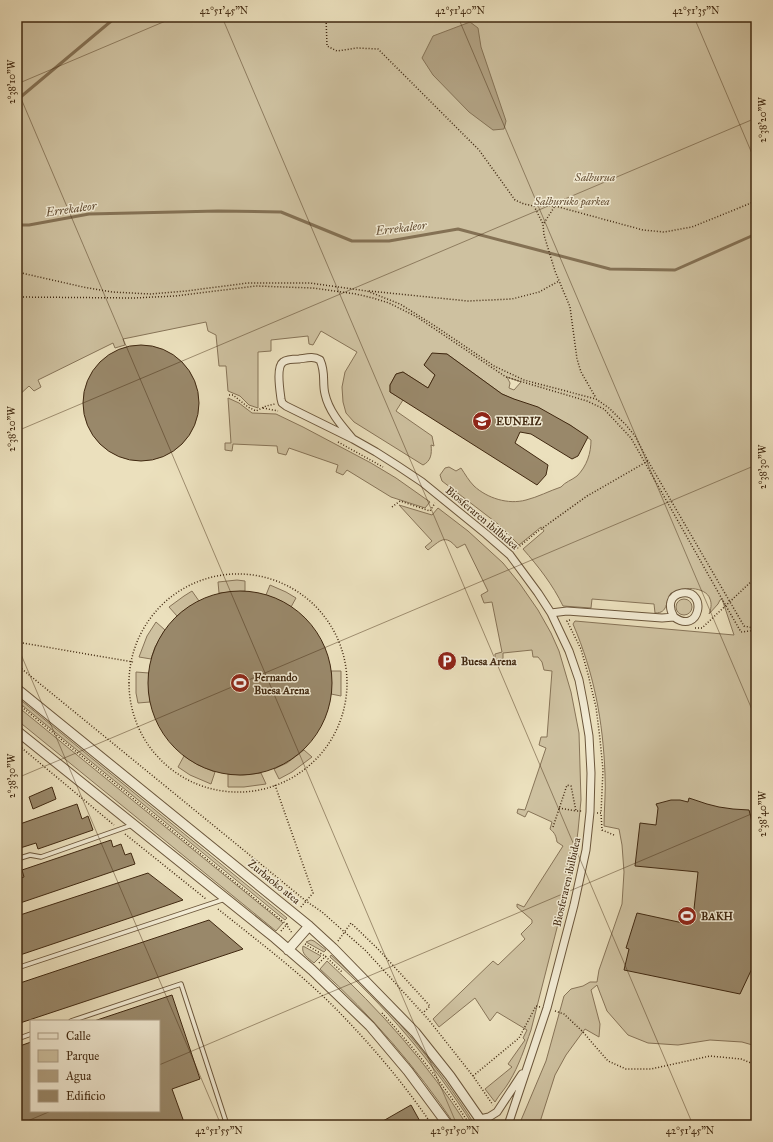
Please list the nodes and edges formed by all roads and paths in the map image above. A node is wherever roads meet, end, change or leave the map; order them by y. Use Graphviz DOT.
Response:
graph roads {
  1 [pos="326,17"];
  2 [pos="756,201"];
  3 [pos="534,206"];
  4 [pos="555,206"];
  5 [pos="543,224"];
  6 [pos="17,272"];
  7 [pos="559,281"];
  8 [pos="367,291"];
  9 [pos="359,294"];
  10 [pos="17,297"];
  11 [pos="228,395"];
  12 [pos="596,399"];
  13 [pos="282,403"];
  14 [pos="263,408"];
  15 [pos="281,412"];
  16 [pos="334,439"];
  17 [pos="353,440"];
  18 [pos="648,461"];
  19 [pos="645,463"];
  20 [pos="386,468"];
  21 [pos="432,500"];
  22 [pos="392,507"];
  23 [pos="510,555"];
  24 [pos="756,577"];
  25 [pos="730,601"];
  26 [pos="726,606"];
  27 [pos="551,613"];
  28 [pos="674,617"];
  29 [pos="573,618"];
  30 [pos="694,628"];
  31 [pos="756,628"];
  32 [pos="17,642"];
  33 [pos="133,662"];
  34 [pos="17,665"];
  35 [pos="17,690"];
  36 [pos="17,704"];
  37 [pos="17,731"];
  38 [pos="17,744"];
  39 [pos="162,764"];
  40 [pos="166,769"];
  41 [pos="275,784"];
  42 [pos="559,808"];
  43 [pos="586,811"];
  44 [pos="576,812"];
  45 [pos="601,813"];
  46 [pos="582,816"];
  47 [pos="134,825"];
  48 [pos="553,827"];
  49 [pos="119,830"];
  50 [pos="614,836"];
  51 [pos="17,859"];
  52 [pos="226,898"];
  53 [pos="306,901"];
  54 [pos="211,903"];
  55 [pos="294,915"];
  56 [pos="286,924"];
  57 [pos="309,926"];
  58 [pos="344,932"];
  59 [pos="274,938"];
  60 [pos="297,940"];
  61 [pos="333,948"];
  62 [pos="288,950"];
  63 [pos="325,956"];
  64 [pos="17,968"];
  65 [pos="312,970"];
  66 [pos="342,971"];
  67 [pos="304,980"];
  68 [pos="541,1001"];
  69 [pos="539,1007"];
  70 [pos="378,1008"];
  71 [pos="547,1008"];
  72 [pos="423,1013"];
  73 [pos="74,1020"];
  74 [pos="30,1034"];
  75 [pos="17,1039"];
  76 [pos="529,1064"];
  77 [pos="756,1065"];
  78 [pos="473,1076"];
  79 [pos="497,1103"];
  80 [pos="482,1122"];
  81 [pos="228,1125"];
  82 [pos="432,1125"];
  83 [pos="448,1125"];
  84 [pos="470,1125"];
  85 [pos="508,1125"];
  1 -- 3 [label="path"];
  2 -- 4 [label="path"];
  3 -- 4 [label="path"];
  3 -- 5 [label="path"];
  4 -- 5 [label="path"];
  5 -- 7 [label="path"];
  6 -- 8 [label="path"];
  7 -- 8 [label="path"];
  7 -- 12 [label="path"];
  8 -- 9 [label="path"];
  8 -- 12 [label="path"];
  9 -- 10 [label="path"];
  9 -- 19 [label="path"];
  11 -- 14 [label="path"];
  12 -- 18 [label="path"];
  13 -- 14 [label="path"];
  13 -- 17 [label="street, Biosferaren ibilbidea"];
  13 -- 17 [label="street, Biosferaren ibilbidea"];
  14 -- 15 [label="path"];
  16 -- 20 [label="path"];
  17 -- 23 [label="street, Biosferaren ibilbidea"];
  18 -- 19 [label="path"];
  18 -- 25 [label="path"];
  19 -- 23 [label="path"];
  19 -- 26 [label="path"];
  21 -- 22 [label="path"];
  23 -- 27 [label="street, Biosferaren ibilbidea"];
  24 -- 25 [label="path"];
  25 -- 26 [label="path"];
  25 -- 31 [label="path"];
  26 -- 30 [label="path"];
  26 -- 31 [label="path"];
  27 -- 28 [label="street"];
  27 -- 43 [label="street, Biosferaren ibilbidea"];
  28 -- 28 [label="street"];
  29 -- 45 [label="path"];
  32 -- 33 [label="path"];
  33 -- 39 [label="path"];
  33 -- 41 [label="path"];
  34 -- 53 [label="path"];
  35 -- 55 [label="street, Zurbaoko atea"];
  36 -- 56 [label="path"];
  37 -- 47 [label="street"];
  38 -- 49 [label="path"];
  40 -- 41 [label="path"];
  41 -- 53 [label="path"];
  42 -- 44 [label="path"];
  42 -- 44 [label="path"];
  42 -- 48 [label="path"];
  43 -- 44 [label="path"];
  43 -- 45 [label="path"];
  43 -- 46 [label="path"];
  43 -- 71 [label="street, Biosferaren ibilbidea"];
  45 -- 50 [label="path"];
  47 -- 49 [label="lane"];
  47 -- 52 [label="street"];
  49 -- 51 [label="lane"];
  49 -- 54 [label="path"];
  52 -- 54 [label="lane"];
  52 -- 59 [label="street"];
  53 -- 55 [label="path"];
  53 -- 58 [label="path"];
  54 -- 64 [label="lane"];
  54 -- 67 [label="path"];
  55 -- 56 [label="path"];
  55 -- 57 [label="street, Zurbaoko atea"];
  56 -- 59 [label="path"];
  56 -- 60 [label="path"];
  57 -- 60 [label="street"];
  57 -- 61 [label="street, Zurbaoko atea"];
  58 -- 61 [label="path"];
  58 -- 72 [label="path"];
  58 -- 72 [label="path"];
  59 -- 62 [label="street"];
  60 -- 62 [label="street"];
  60 -- 63 [label="path"];
  61 -- 63 [label="path"];
  61 -- 80 [label="street, Zurbaoko atea"];
  62 -- 65 [label="street"];
  63 -- 65 [label="path"];
  63 -- 66 [label="path"];
  65 -- 67 [label="path"];
  65 -- 83 [label="street"];
  67 -- 82 [label="path"];
  68 -- 69 [label="path"];
  70 -- 84 [label="path"];
  71 -- 76 [label="street, Biosferaren ibilbidea"];
  71 -- 77 [label="path"];
  71 -- 78 [label="path"];
  72 -- 78 [label="path"];
  73 -- 81 [label="lane"];
  74 -- 75 [label="lane"];
  76 -- 80 [label="street, Biosferaren ibilbidea"];
  76 -- 85 [label="street, Biosferaren ibilbidea"];
  78 -- 79 [label="path"];
}
